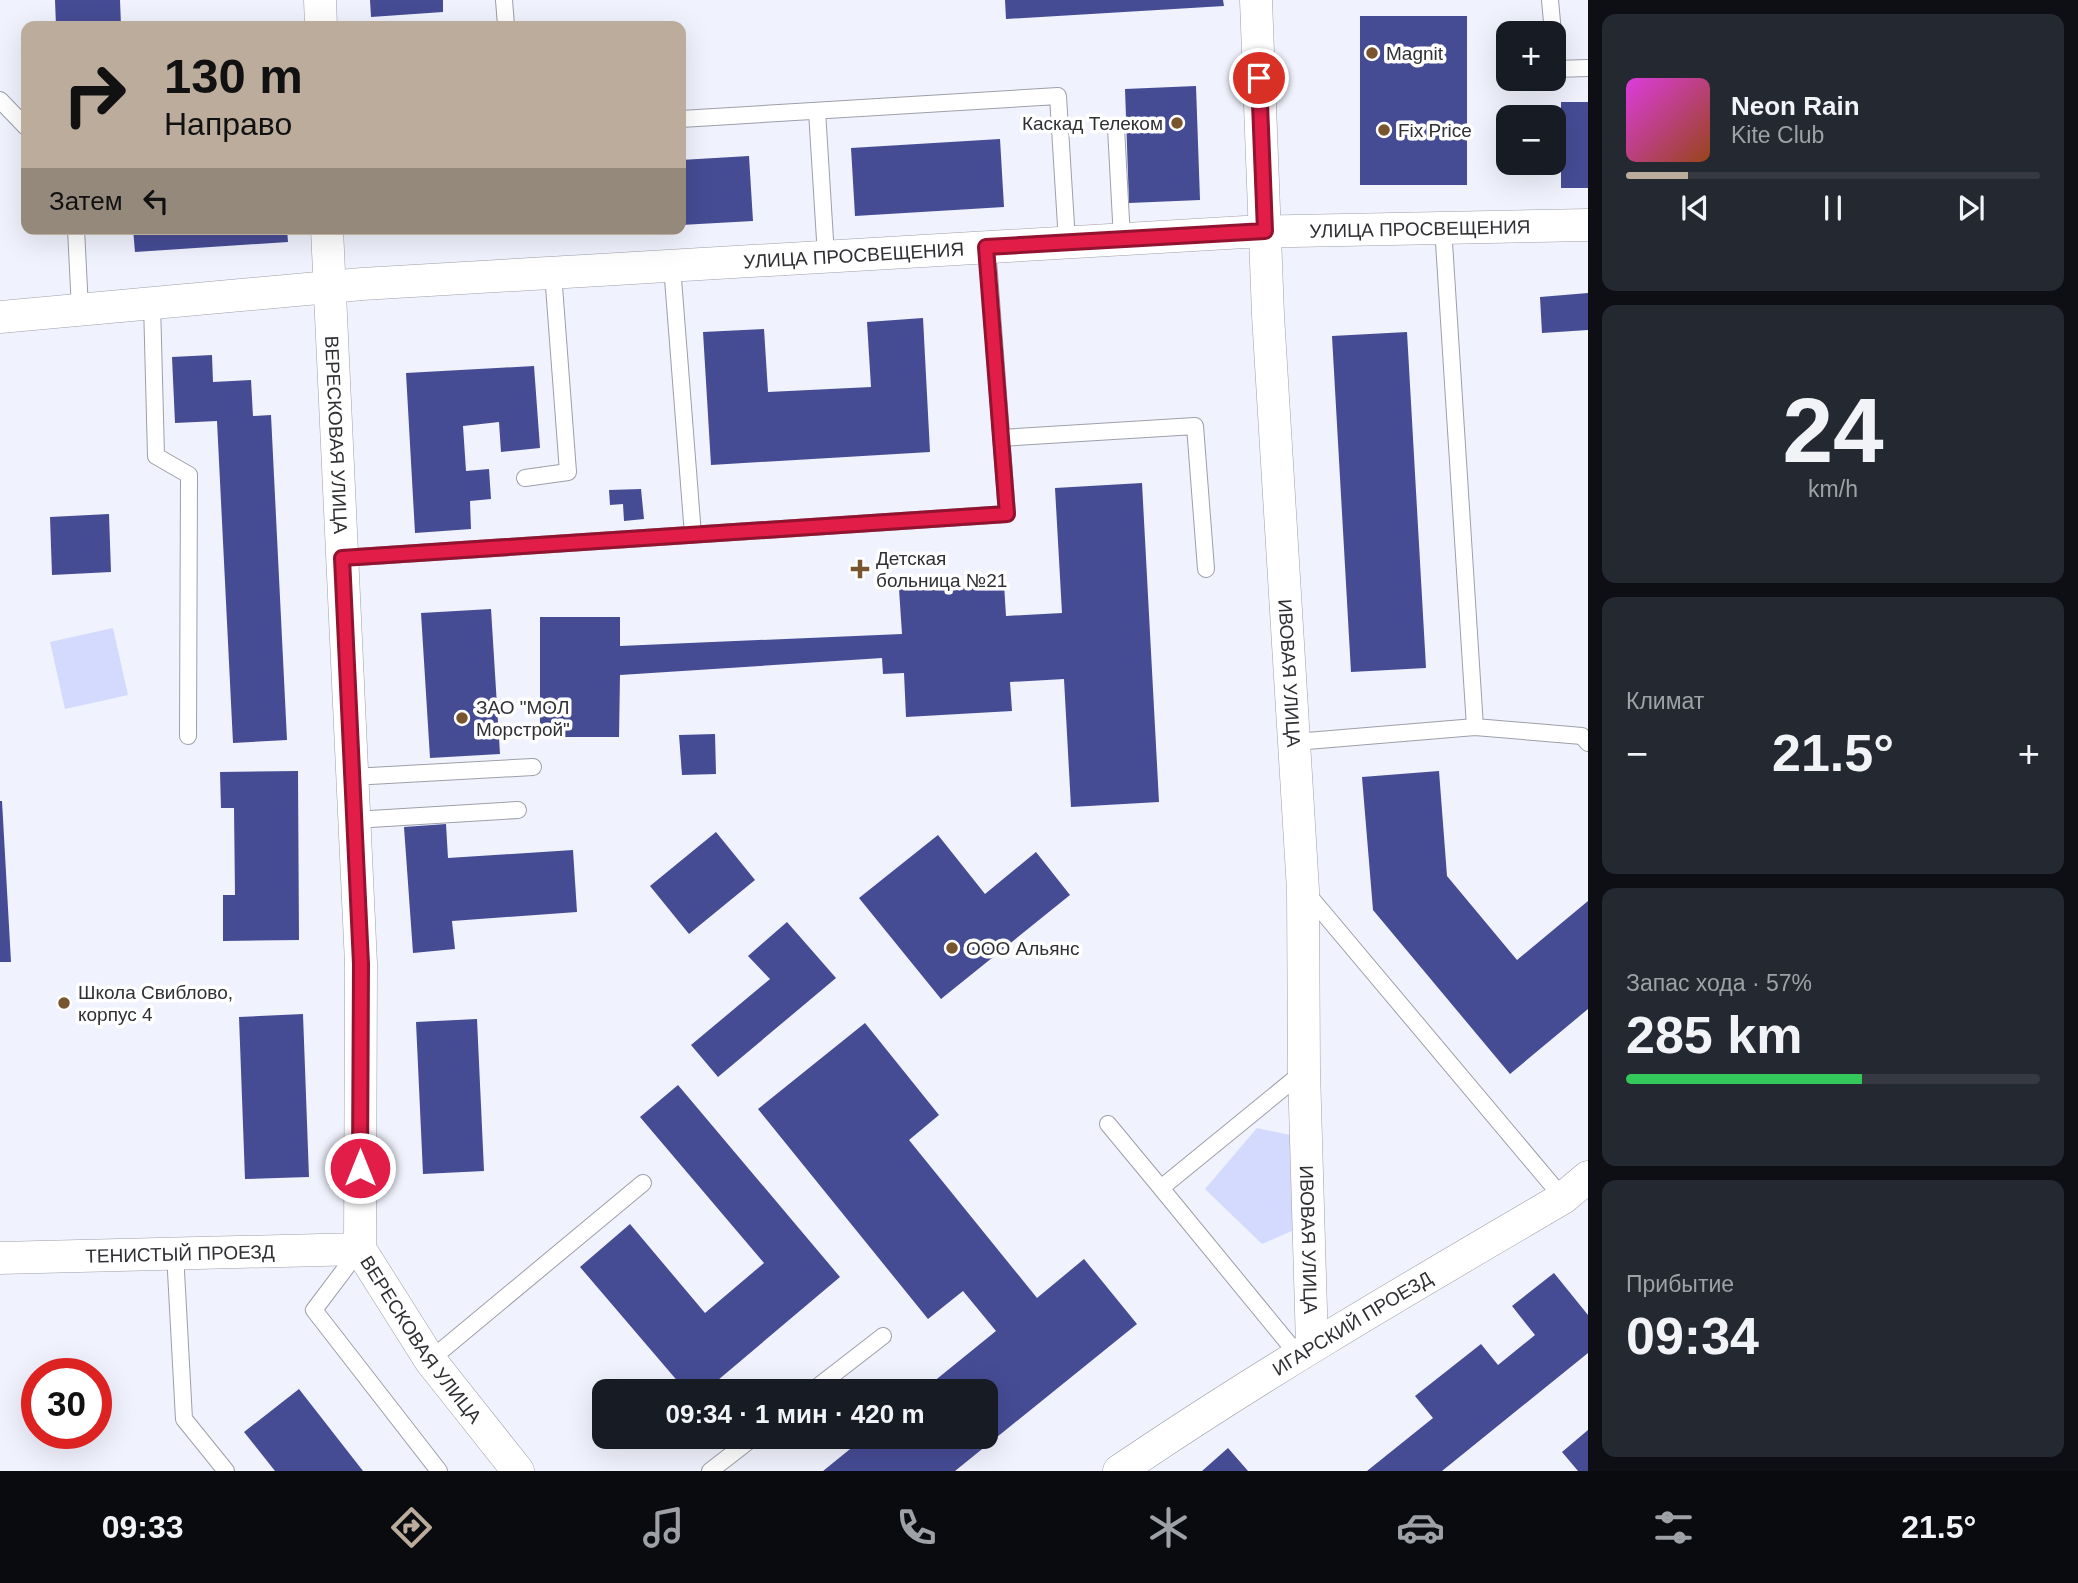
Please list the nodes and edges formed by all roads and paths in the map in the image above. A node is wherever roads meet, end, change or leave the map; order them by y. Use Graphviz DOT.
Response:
graph roads {
  1 [pos="320,0"];
  2 [pos="504,0"];
  3 [pos="1256,0"];
  4 [pos="1550,0"];
  5 [pos="321,21"];
  6 [pos="506,21"];
  7 [pos="1552,21"];
  8 [pos="1588,68"];
  9 [pos="1566,69"];
  10 [pos="0,100"];
  11 [pos="817,111"];
  12 [pos="686,119"];
  13 [pos="21,122"];
  14 [pos="1116,128"];
  15 [pos="1588,225"];
  16 [pos="1443,227"];
  17 [pos="1265,231"];
  18 [pos="76,235"];
  19 [pos="327,235"];
  20 [pos="1122,239"];
  21 [pos="1067,242"];
  22 [pos="986,247"];
  23 [pos="826,257"];
  24 [pos="672,266"];
  25 [pos="553,273"];
  26 [pos="329,286"];
  27 [pos="152,303"];
  28 [pos="80,309"];
  29 [pos="0,317"];
  30 [pos="1001,438"];
  31 [pos="525,478"];
  32 [pos="693,535"];
  33 [pos="342,558"];
  34 [pos="1206,569"];
  35 [pos="1475,727"];
  36 [pos="188,736"];
  37 [pos="1295,741"];
  38 [pos="1588,743"];
  39 [pos="533,767"];
  40 [pos="352,777"];
  41 [pos="518,810"];
  42 [pos="354,820"];
  43 [pos="1303,890"];
  44 [pos="1304,1072"];
  45 [pos="1108,1124"];
  46 [pos="1588,1177"];
  47 [pos="643,1183"];
  48 [pos="1161,1188"];
  49 [pos="1563,1198"];
  50 [pos="360,1249"];
  51 [pos="174,1253"];
  52 [pos="0,1258"];
  53 [pos="883,1336"];
  54 [pos="1305,1350"];
  55 [pos="429,1360"];
  56 [pos="827,1379"];
  57 [pos="738,1449"];
  58 [pos="226,1471"];
  59 [pos="439,1471"];
  60 [pos="518,1471"];
  61 [pos="710,1471"];
  62 [pos="1119,1471"];
  1 -- 5 [label="street"];
  2 -- 6 [label="lane"];
  3 -- 17 [label="street, ИВОВАЯ УЛИЦА"];
  4 -- 7 [label="lane"];
  8 -- 9 [label="lane"];
  10 -- 13 [label="lane"];
  11 -- 12 [label="lane"];
  11 -- 21 [label="lane"];
  11 -- 23 [label="lane"];
  14 -- 20 [label="lane"];
  15 -- 16 [label="street, УЛИЦА ПРОСВЕЩЕНИЯ"];
  16 -- 17 [label="street, УЛИЦА ПРОСВЕЩЕНИЯ"];
  16 -- 35 [label="lane"];
  17 -- 20 [label="street, УЛИЦА ПРОСВЕЩЕНИЯ"];
  17 -- 37 [label="street, ИВОВАЯ УЛИЦА"];
  18 -- 28 [label="lane"];
  19 -- 26 [label="street, ВЕРЕСКОВАЯ УЛИЦА"];
  20 -- 21 [label="street, УЛИЦА ПРОСВЕЩЕНИЯ"];
  21 -- 22 [label="street, УЛИЦА ПРОСВЕЩЕНИЯ"];
  22 -- 23 [label="street, УЛИЦА ПРОСВЕЩЕНИЯ"];
  22 -- 30 [label="lane"];
  23 -- 24 [label="street, УЛИЦА ПРОСВЕЩЕНИЯ"];
  24 -- 25 [label="street, УЛИЦА ПРОСВЕЩЕНИЯ"];
  24 -- 32 [label="lane"];
  25 -- 26 [label="street, УЛИЦА ПРОСВЕЩЕНИЯ"];
  25 -- 31 [label="lane"];
  26 -- 27 [label="street, УЛИЦА ПРОСВЕЩЕНИЯ"];
  26 -- 33 [label="street, ВЕРЕСКОВАЯ УЛИЦА"];
  27 -- 28 [label="street, УЛИЦА ПРОСВЕЩЕНИЯ"];
  27 -- 36 [label="lane"];
  28 -- 29 [label="street, УЛИЦА ПРОСВЕЩЕНИЯ"];
  30 -- 32 [label="lane"];
  30 -- 34 [label="lane"];
  32 -- 33 [label="lane"];
  33 -- 40 [label="street, ВЕРЕСКОВАЯ УЛИЦА"];
  35 -- 37 [label="lane"];
  35 -- 38 [label="lane"];
  37 -- 43 [label="street, ИВОВАЯ УЛИЦА"];
  39 -- 40 [label="lane"];
  40 -- 42 [label="street, ВЕРЕСКОВАЯ УЛИЦА"];
  41 -- 42 [label="lane"];
  42 -- 50 [label="street, ВЕРЕСКОВАЯ УЛИЦА"];
  43 -- 44 [label="street, ИВОВАЯ УЛИЦА"];
  43 -- 49 [label="lane"];
  44 -- 48 [label="lane"];
  44 -- 54 [label="street, ИВОВАЯ УЛИЦА"];
  45 -- 48 [label="lane"];
  46 -- 49 [label="street, ИГАРСКИЙ ПРОЕЗД"];
  47 -- 55 [label="lane"];
  48 -- 54 [label="lane"];
  49 -- 54 [label="street, ИГАРСКИЙ ПРОЕЗД"];
  50 -- 51 [label="street, ТЕНИСТЫЙ ПРОЕЗД"];
  50 -- 55 [label="street, ВЕРЕСКОВАЯ УЛИЦА"];
  50 -- 59 [label="lane"];
  51 -- 52 [label="street, ТЕНИСТЫЙ ПРОЕЗД"];
  51 -- 58 [label="lane"];
  53 -- 56 [label="lane"];
  54 -- 62 [label="street, ИГАРСКИЙ ПРОЕЗД"];
  55 -- 60 [label="street, ВЕРЕСКОВАЯ УЛИЦА"];
  57 -- 61 [label="lane"];
}
